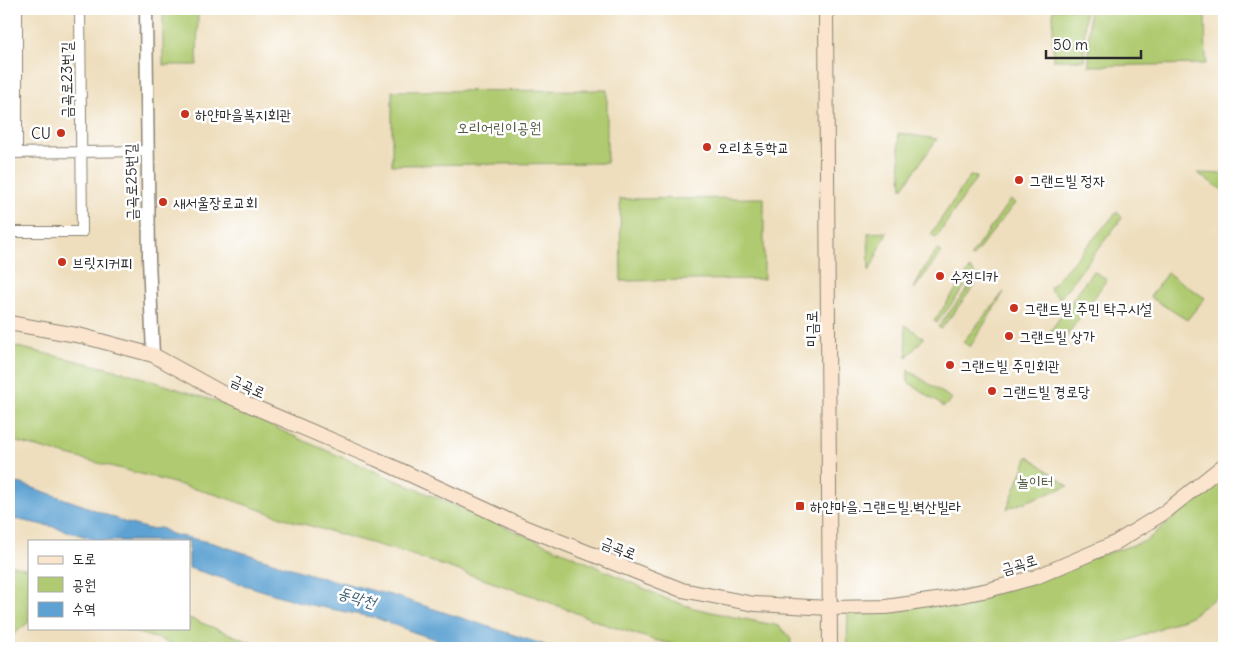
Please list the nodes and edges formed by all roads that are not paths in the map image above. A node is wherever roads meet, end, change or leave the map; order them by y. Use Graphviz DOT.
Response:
graph roads {
  1 [pos="17,9"];
  2 [pos="80,9"];
  3 [pos="146,9"];
  4 [pos="826,9"];
  5 [pos="81,151"];
  6 [pos="147,151"];
  7 [pos="13,153"];
  8 [pos="9,232"];
  9 [pos="9,323"];
  10 [pos="153,355"];
  11 [pos="1224,465"];
  12 [pos="829,608"];
  13 [pos="830,648"];
  1 -- 7 [label="street"];
  2 -- 5 [label="street, 금곡로23번길"];
  3 -- 6 [label="street, 금곡로25번길"];
  4 -- 12 [label="main road, 미금로"];
  5 -- 6 [label="street"];
  5 -- 7 [label="street"];
  5 -- 8 [label="street, 금곡로23번길"];
  6 -- 10 [label="street, 금곡로25번길"];
  9 -- 10 [label="main road, 금곡로"];
  10 -- 12 [label="main road, 금곡로"];
  11 -- 12 [label="main road, 금곡로"];
  12 -- 13 [label="main road, 미금로"];
}
